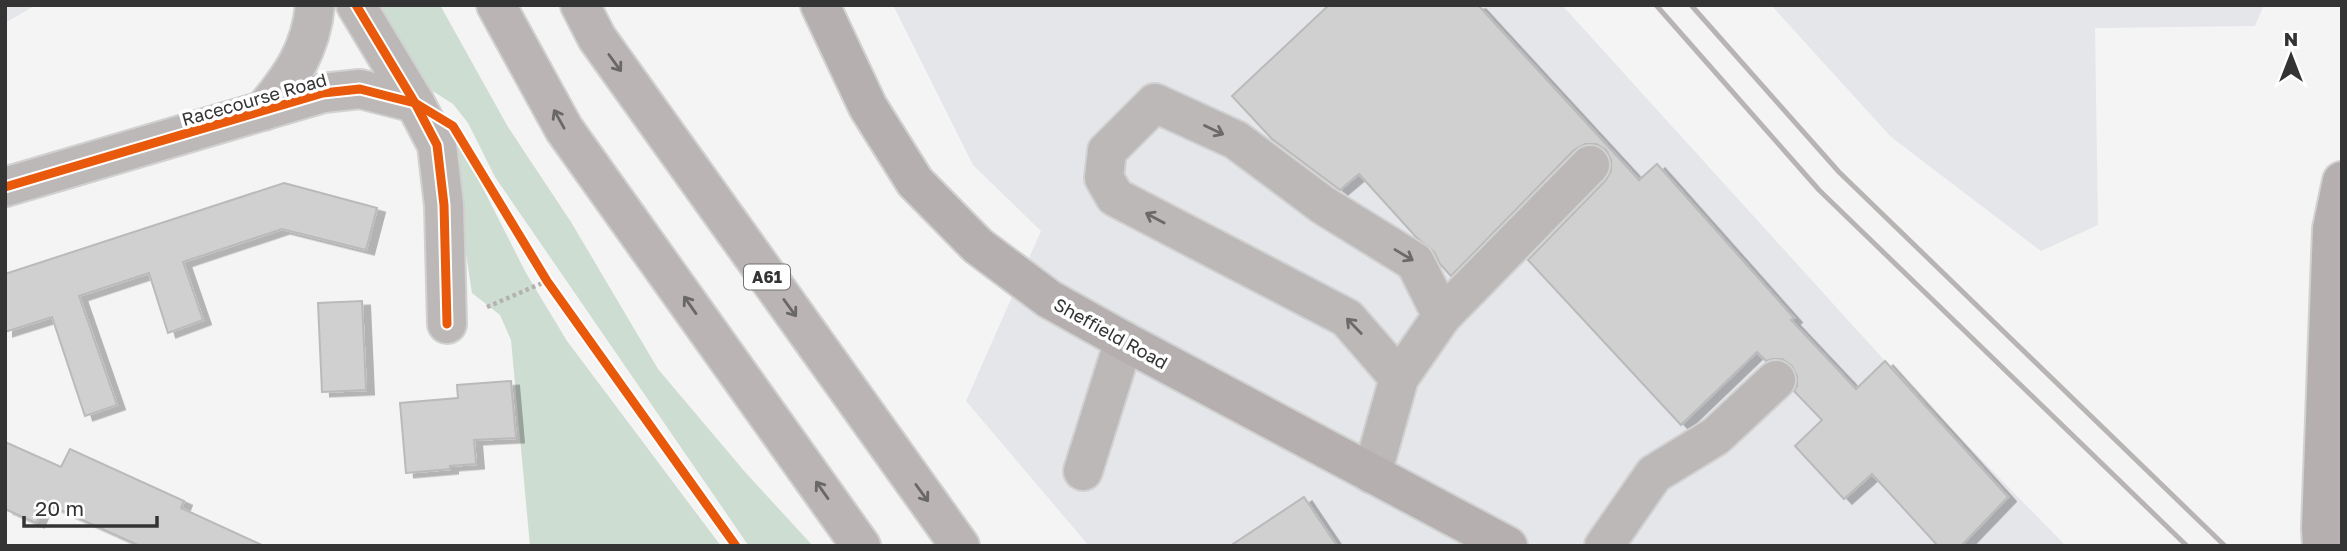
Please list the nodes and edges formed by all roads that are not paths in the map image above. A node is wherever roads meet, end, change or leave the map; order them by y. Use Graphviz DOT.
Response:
graph roads {
  1 [pos="315,5"];
  2 [pos="356,5"];
  3 [pos="496,5"];
  4 [pos="580,5"];
  5 [pos="820,5"];
  6 [pos="415,103"];
  7 [pos="263,111"];
  8 [pos="1590,165"];
  9 [pos="2342,181"];
  10 [pos="5,187"];
  11 [pos="1442,316"];
  12 [pos="447,324"];
  13 [pos="1124,341"];
  14 [pos="1399,378"];
  15 [pos="1776,380"];
  16 [pos="1083,471"];
  17 [pos="1372,474"];
  18 [pos="861,546"];
  19 [pos="960,546"];
  20 [pos="1508,546"];
  21 [pos="1604,546"];
  22 [pos="2322,546"];
  1 -- 7 [label="street"];
  2 -- 6 [label="street"];
  18 -- 3 [label="highway, one-way"];
  4 -- 19 [label="highway, A61, one-way"];
  5 -- 13 [label="main road, Sheffield Road"];
  6 -- 7 [label="street, Racecourse Road"];
  6 -- 12 [label="street"];
  7 -- 10 [label="street, Racecourse Road"];
  8 -- 11 [label="street"];
  9 -- 22 [label="main road"];
  11 -- 14 [label="street"];
  14 -- 11 [label="street, one-way"];
  13 -- 16 [label="street"];
  13 -- 17 [label="main road, Sheffield Road"];
  14 -- 17 [label="street"];
  15 -- 21 [label="street"];
  17 -- 20 [label="main road, Sheffield Road"];
}
